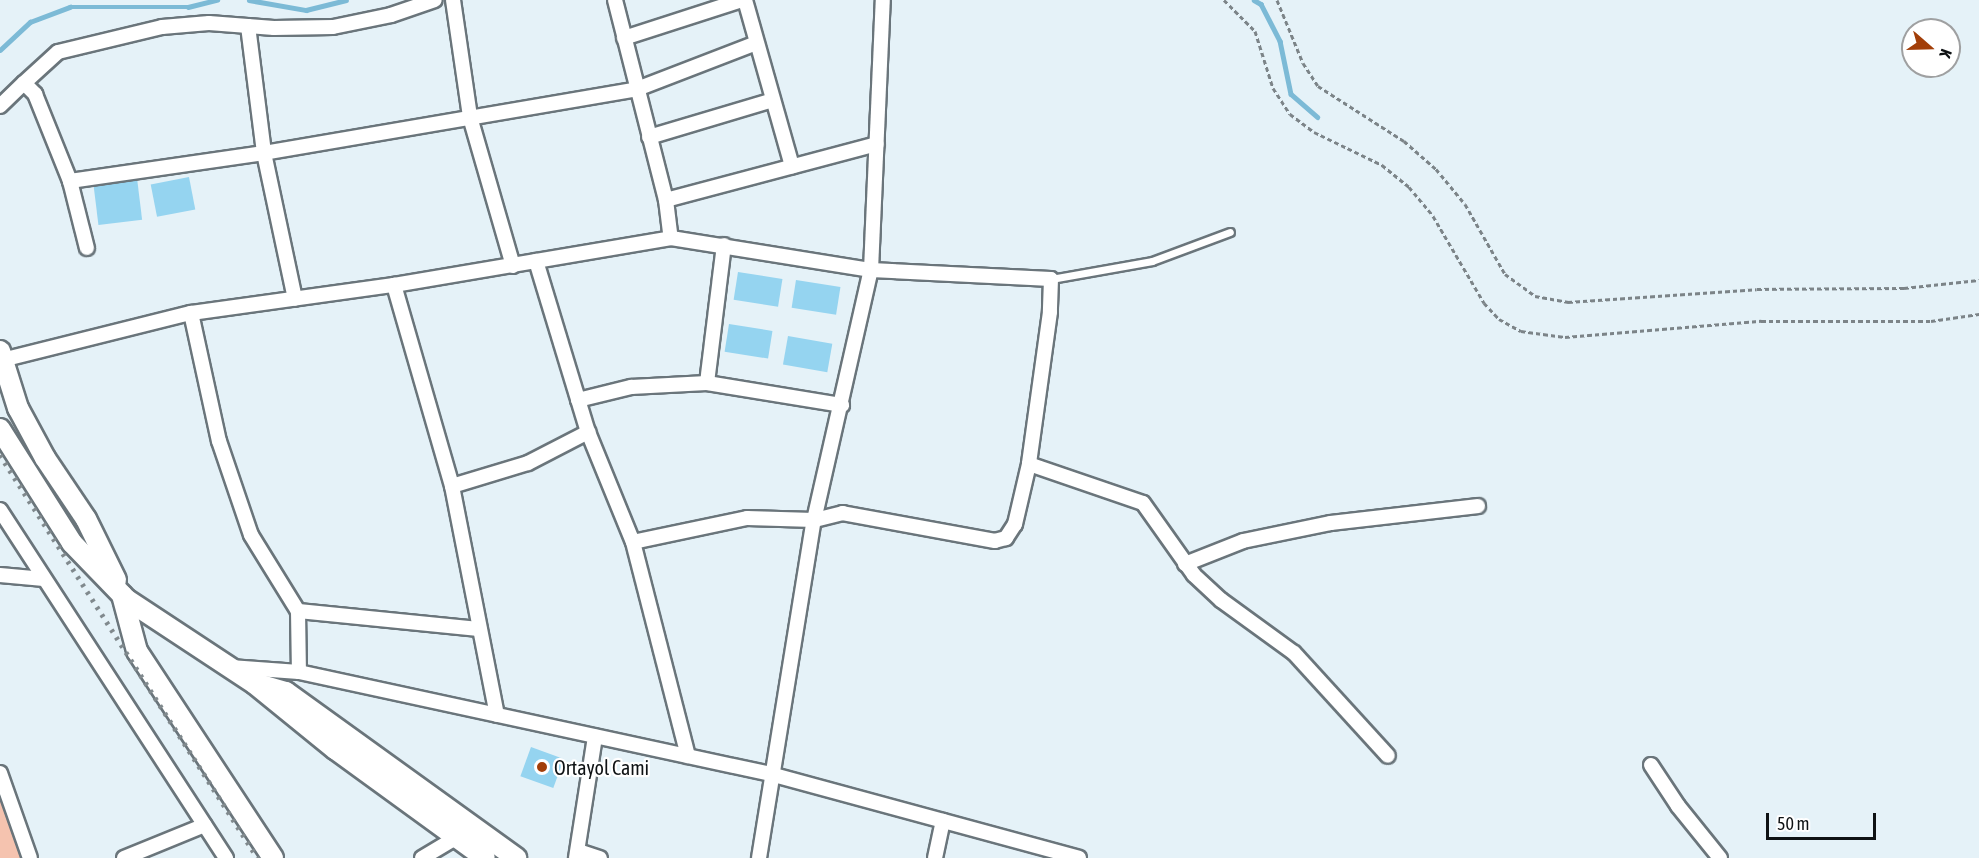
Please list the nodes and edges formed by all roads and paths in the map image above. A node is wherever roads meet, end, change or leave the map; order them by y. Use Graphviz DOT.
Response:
graph roads {
  1 [pos="435,0"];
  2 [pos="453,0"];
  3 [pos="615,0"];
  4 [pos="744,0"];
  5 [pos="883,0"];
  6 [pos="1224,0"];
  7 [pos="1277,0"];
  8 [pos="248,26"];
  9 [pos="624,38"];
  10 [pos="756,43"];
  11 [pos="24,83"];
  12 [pos="637,89"];
  13 [pos="773,100"];
  14 [pos="0,106"];
  15 [pos="470,117"];
  16 [pos="649,137"];
  17 [pos="877,144"];
  18 [pos="264,153"];
  19 [pos="792,166"];
  20 [pos="70,181"];
  21 [pos="666,200"];
  22 [pos="1230,232"];
  23 [pos="671,238"];
  24 [pos="724,245"];
  25 [pos="87,249"];
  26 [pos="536,261"];
  27 [pos="513,266"];
  28 [pos="871,270"];
  29 [pos="1051,279"];
  30 [pos="1979,280"];
  31 [pos="394,285"];
  32 [pos="295,299"];
  33 [pos="191,313"];
  34 [pos="1979,315"];
  35 [pos="1,355"];
  36 [pos="707,383"];
  37 [pos="578,400"];
  38 [pos="842,405"];
  39 [pos="0,429"];
  40 [pos="588,432"];
  41 [pos="1029,464"];
  42 [pos="452,486"];
  43 [pos="1478,506"];
  44 [pos="0,510"];
  45 [pos="814,520"];
  46 [pos="633,542"];
  47 [pos="1185,564"];
  48 [pos="0,575"];
  49 [pos="44,579"];
  50 [pos="124,597"];
  51 [pos="298,611"];
  52 [pos="479,629"];
  53 [pos="229,667"];
  54 [pos="299,672"];
  55 [pos="255,684"];
  56 [pos="496,715"];
  57 [pos="595,736"];
  58 [pos="688,756"];
  59 [pos="1388,756"];
  60 [pos="1651,765"];
  61 [pos="0,773"];
  62 [pos="774,775"];
  63 [pos="943,821"];
  64 [pos="205,825"];
  65 [pos="457,837"];
  66 [pos="577,855"];
  67 [pos="30,858"];
  68 [pos="124,858"];
  69 [pos="226,858"];
  70 [pos="273,858"];
  71 [pos="423,858"];
  72 [pos="485,858"];
  73 [pos="516,858"];
  74 [pos="600,858"];
  75 [pos="759,858"];
  76 [pos="935,858"];
  77 [pos="1079,858"];
  78 [pos="1720,858"];
  1 -- 8 [label="street"];
  2 -- 15 [label="street"];
  3 -- 9 [label="street"];
  4 -- 9 [label="street"];
  4 -- 10 [label="street"];
  5 -- 17 [label="street"];
  6 -- 34 [label="path"];
  7 -- 30 [label="path"];
  8 -- 11 [label="street"];
  8 -- 18 [label="street"];
  9 -- 12 [label="street"];
  10 -- 12 [label="street"];
  10 -- 13 [label="street"];
  11 -- 14 [label="street"];
  11 -- 20 [label="street"];
  12 -- 15 [label="street"];
  12 -- 16 [label="street"];
  13 -- 16 [label="street"];
  13 -- 19 [label="street"];
  15 -- 18 [label="street"];
  15 -- 27 [label="street"];
  16 -- 21 [label="street"];
  17 -- 19 [label="street"];
  17 -- 28 [label="street"];
  18 -- 20 [label="street"];
  18 -- 32 [label="street"];
  19 -- 21 [label="street"];
  20 -- 25 [label="street"];
  21 -- 23 [label="street"];
  22 -- 29 [label="lane"];
  23 -- 24 [label="street"];
  23 -- 26 [label="street"];
  24 -- 28 [label="street"];
  24 -- 36 [label="street"];
  26 -- 27 [label="street"];
  26 -- 37 [label="street"];
  27 -- 31 [label="street"];
  28 -- 29 [label="street"];
  28 -- 38 [label="street"];
  29 -- 41 [label="street"];
  31 -- 32 [label="street"];
  31 -- 42 [label="street"];
  32 -- 33 [label="street"];
  33 -- 35 [label="street"];
  33 -- 51 [label="street"];
  35 -- 50 [label="main road"];
  36 -- 37 [label="street"];
  36 -- 38 [label="street"];
  37 -- 40 [label="street"];
  38 -- 45 [label="street"];
  39 -- 50 [label="main road"];
  40 -- 42 [label="street"];
  40 -- 46 [label="street"];
  41 -- 45 [label="street"];
  41 -- 47 [label="street"];
  42 -- 52 [label="street"];
  43 -- 47 [label="street"];
  44 -- 49 [label="street"];
  45 -- 46 [label="street"];
  45 -- 62 [label="street"];
  46 -- 58 [label="street"];
  47 -- 59 [label="street"];
  48 -- 49 [label="street"];
  49 -- 64 [label="street"];
  50 -- 53 [label="main road"];
  50 -- 70 [label="main road"];
  51 -- 52 [label="street"];
  51 -- 54 [label="street"];
  52 -- 56 [label="street"];
  53 -- 54 [label="street"];
  53 -- 55 [label="main road"];
  54 -- 56 [label="street"];
  55 -- 65 [label="main road"];
  55 -- 73 [label="main road"];
  56 -- 57 [label="street"];
  57 -- 58 [label="street"];
  57 -- 66 [label="street"];
  58 -- 62 [label="street"];
  60 -- 78 [label="street"];
  61 -- 67 [label="street"];
  62 -- 63 [label="street"];
  62 -- 75 [label="street"];
  63 -- 76 [label="street"];
  63 -- 77 [label="street"];
  64 -- 68 [label="street"];
  64 -- 69 [label="street"];
  65 -- 71 [label="street"];
  65 -- 72 [label="main road"];
  66 -- 74 [label="street"];
}
